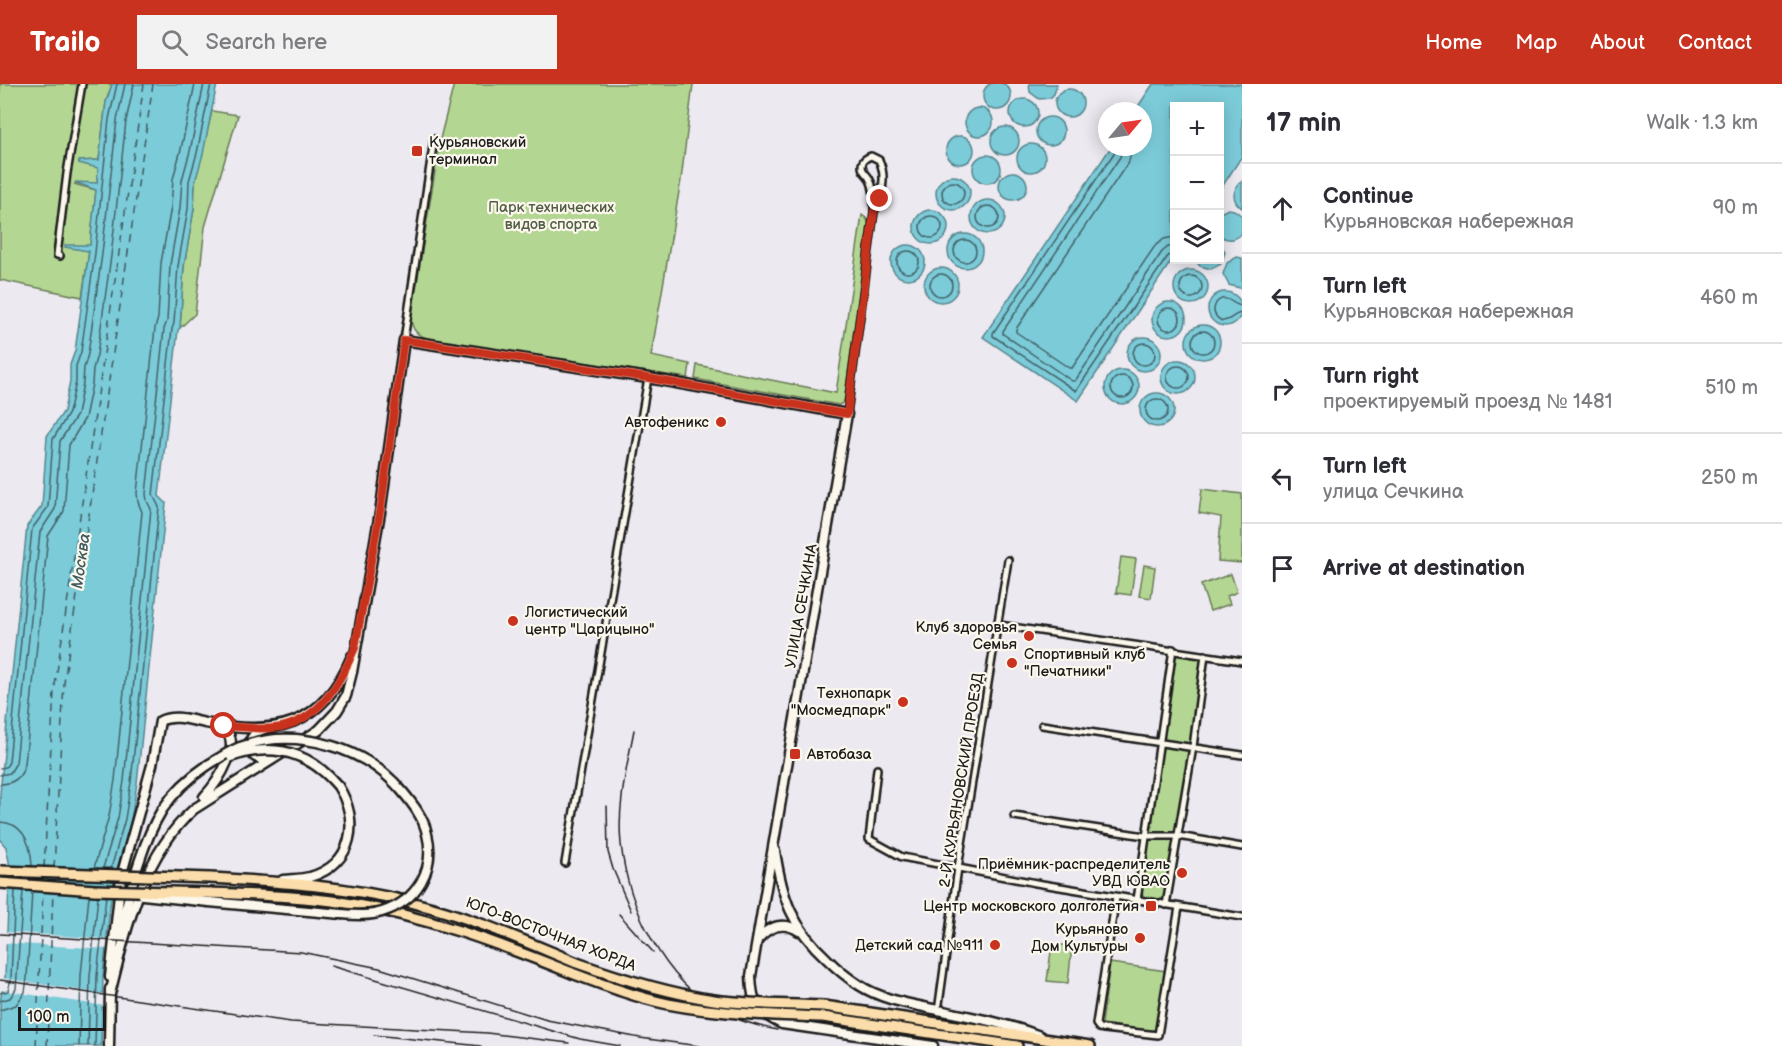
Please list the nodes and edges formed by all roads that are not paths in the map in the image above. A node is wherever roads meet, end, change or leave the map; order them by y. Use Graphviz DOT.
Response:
graph roads {
  1 [pos="82,84"];
  2 [pos="434,139"];
  3 [pos="874,212"];
  4 [pos="60,256"];
  5 [pos="404,340"];
  6 [pos="648,378"];
  7 [pos="847,414"];
  8 [pos="1008,560"];
  9 [pos="999,625"];
  10 [pos="355,648"];
  11 [pos="1173,649"];
  12 [pos="1205,655"];
  13 [pos="1242,661"];
  14 [pos="218,725"];
  15 [pos="1042,725"];
  16 [pos="267,728"];
  17 [pos="1158,743"];
  18 [pos="1193,747"];
  19 [pos="1242,755"];
  20 [pos="278,756"];
  21 [pos="208,765"];
  22 [pos="877,769"];
  23 [pos="194,809"];
  24 [pos="1014,816"];
  25 [pos="1145,836"];
  26 [pos="1178,836"];
  27 [pos="774,843"];
  28 [pos="1242,847"];
  29 [pos="565,863"];
  30 [pos="958,868"];
  31 [pos="0,871"];
  32 [pos="254,881"];
  33 [pos="0,883"];
  34 [pos="209,897"];
  35 [pos="1116,897"];
  36 [pos="1137,900"];
  37 [pos="1166,905"];
  38 [pos="1179,907"];
  39 [pos="1242,917"];
  40 [pos="802,933"];
  41 [pos="757,939"];
  42 [pos="110,994"];
  43 [pos="939,1004"];
  44 [pos="1051,1040"];
  45 [pos="109,1046"];
  46 [pos="933,1046"];
  47 [pos="1017,1046"];
  48 [pos="1090,1046"];
  1 -- 4 [label="street"];
  2 -- 5 [label="street"];
  3 -- 3 [label="street, УЛИЦА СЕЧКИНА"];
  3 -- 7 [label="street, УЛИЦА СЕЧКИНА"];
  5 -- 6 [label="street"];
  5 -- 10 [label="street"];
  6 -- 7 [label="street"];
  6 -- 29 [label="street"];
  7 -- 27 [label="street, УЛИЦА СЕЧКИНА"];
  8 -- 9 [label="street, 2-Й КУРЬЯНОВСКИЙ ПРОЕЗД"];
  9 -- 11 [label="street"];
  9 -- 30 [label="street, 2-Й КУРЬЯНОВСКИЙ ПРОЕЗД"];
  10 -- 16 [label="street"];
  10 -- 20 [label="street"];
  11 -- 12 [label="street"];
  11 -- 17 [label="street"];
  12 -- 13 [label="street"];
  12 -- 18 [label="street"];
  14 -- 16 [label="street"];
  14 -- 23 [label="street"];
  14 -- 42 [label="street"];
  15 -- 17 [label="street"];
  16 -- 20 [label="street"];
  17 -- 18 [label="street"];
  17 -- 25 [label="street"];
  18 -- 19 [label="street"];
  18 -- 26 [label="street"];
  20 -- 23 [label="street"];
  21 -- 32 [label="street, bridge"];
  21 -- 34 [label="street, bridge"];
  21 -- 42 [label="street"];
  22 -- 30 [label="street"];
  23 -- 42 [label="street"];
  24 -- 25 [label="street"];
  25 -- 26 [label="street"];
  25 -- 36 [label="street"];
  26 -- 28 [label="street"];
  26 -- 37 [label="street"];
  27 -- 40 [label="street"];
  27 -- 41 [label="street, УЛИЦА СЕЧКИНА"];
  30 -- 35 [label="street"];
  30 -- 43 [label="street, 2-Й КУРЬЯНОВСКИЙ ПРОЕЗД"];
  31 -- 32 [label="main road, ЮГО-ВОСТОЧНАЯ ХОРДА, bridge"];
  32 -- 44 [label="main road, ЮГО-ВОСТОЧНАЯ ХОРДА, bridge"];
  33 -- 34 [label="main road, ЮГО-ВОСТОЧНАЯ ХОРДА, bridge"];
  34 -- 47 [label="main road, ЮГО-ВОСТОЧНАЯ ХОРДА, bridge"];
  35 -- 36 [label="street"];
  35 -- 38 [label="street"];
  36 -- 37 [label="street"];
  37 -- 38 [label="street"];
  38 -- 39 [label="street"];
  40 -- 41 [label="street"];
  40 -- 44 [label="street"];
  41 -- 46 [label="street, УЛИЦА СЕЧКИНА"];
  42 -- 45 [label="street"];
  44 -- 48 [label="main road, ЮГО-ВОСТОЧНАЯ ХОРДА"];
}
